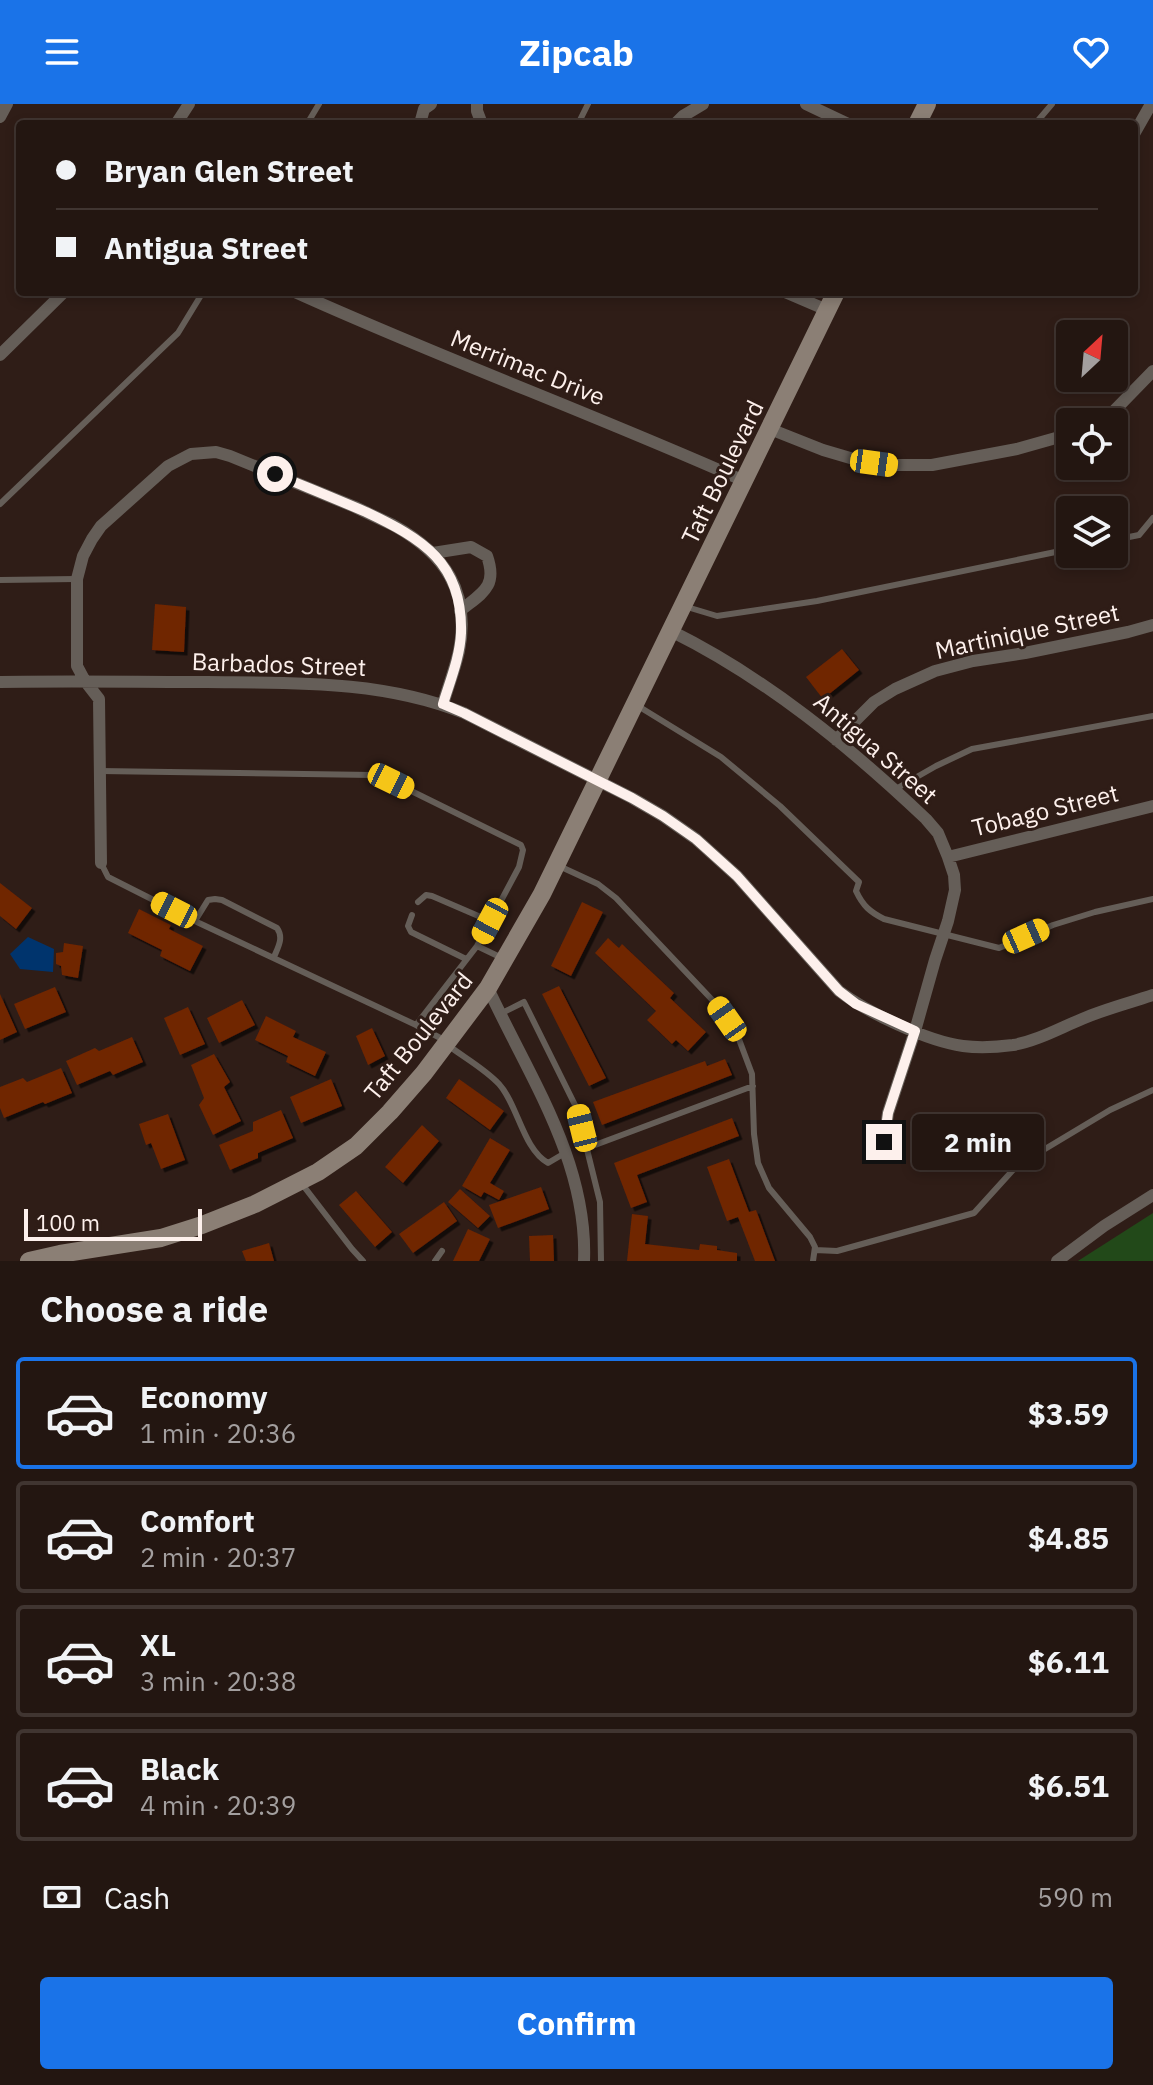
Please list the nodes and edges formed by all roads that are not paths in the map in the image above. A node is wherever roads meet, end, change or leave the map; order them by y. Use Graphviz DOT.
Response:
graph roads {
  1 [pos="7,104"];
  2 [pos="431,104"];
  3 [pos="703,104"];
  4 [pos="806,104"];
  5 [pos="1052,104"];
  6 [pos="1151,104"];
  7 [pos="0,117"];
  8 [pos="421,120"];
  9 [pos="679,120"];
  10 [pos="840,120"];
  11 [pos="1038,120"];
  12 [pos="1138,127"];
  13 [pos="60,296"];
  14 [pos="201,296"];
  15 [pos="304,296"];
  16 [pos="794,296"];
  17 [pos="834,296"];
  18 [pos="827,310"];
  19 [pos="0,355"];
  20 [pos="1152,374"];
  21 [pos="1117,408"];
  22 [pos="770,429"];
  23 [pos="1056,438"];
  24 [pos="744,481"];
  25 [pos="0,504"];
  26 [pos="1153,518"];
  27 [pos="1128,537"];
  28 [pos="1056,552"];
  29 [pos="433,553"];
  30 [pos="77,579"];
  31 [pos="0,580"];
  32 [pos="683,606"];
  33 [pos="460,611"];
  34 [pos="1153,625"];
  35 [pos="671,631"];
  36 [pos="85,681"];
  37 [pos="0,682"];
  38 [pos="443,704"];
  39 [pos="635,705"];
  40 [pos="1153,716"];
  41 [pos="836,740"];
  42 [pos="100,771"];
  43 [pos="597,780"];
  44 [pos="894,790"];
  45 [pos="1153,806"];
  46 [pos="948,857"];
  47 [pos="101,863"];
  48 [pos="556,864"];
  49 [pos="1153,899"];
  50 [pos="418,902"];
  51 [pos="412,915"];
  52 [pos="195,921"];
  53 [pos="490,921"];
  54 [pos="944,933"];
  55 [pos="477,946"];
  56 [pos="274,957"];
  57 [pos="466,959"];
  58 [pos="506,959"];
  59 [pos="488,988"];
  60 [pos="1153,995"];
  61 [pos="500,1014"];
  62 [pos="416,1025"];
  63 [pos="915,1031"];
  64 [pos="447,1043"];
  65 [pos="753,1086"];
  66 [pos="1153,1090"];
  67 [pos="884,1142"];
  68 [pos="587,1148"];
  69 [pos="565,1153"];
  70 [pos="300,1181"];
  71 [pos="1153,1195"];
  72 [pos="815,1250"];
  73 [pos="442,1251"];
  74 [pos="29,1261"];
  75 [pos="363,1261"];
  76 [pos="435,1261"];
  77 [pos="584,1261"];
  78 [pos="601,1261"];
  79 [pos="813,1261"];
  80 [pos="1057,1261"];
  1 -- 7 [label="street"];
  2 -- 8 [label="street"];
  3 -- 9 [label="street"];
  4 -- 10 [label="street"];
  5 -- 11 [label="lane"];
  6 -- 12 [label="street"];
  13 -- 19 [label="street"];
  14 -- 25 [label="lane"];
  15 -- 24 [label="street, Merrimac Drive"];
  16 -- 18 [label="street"];
  17 -- 18 [label="street, Taft Boulevard"];
  18 -- 22 [label="street, Taft Boulevard"];
  20 -- 21 [label="street"];
  22 -- 23 [label="street"];
  22 -- 24 [label="street, Taft Boulevard"];
  24 -- 32 [label="street, Taft Boulevard"];
  26 -- 27 [label="lane"];
  28 -- 32 [label="lane"];
  29 -- 30 [label="street"];
  29 -- 33 [label="street"];
  29 -- 33 [label="street"];
  30 -- 31 [label="lane"];
  30 -- 36 [label="street"];
  32 -- 35 [label="street, Taft Boulevard"];
  33 -- 38 [label="street"];
  34 -- 41 [label="street, Martinique Street"];
  35 -- 39 [label="street, Taft Boulevard"];
  35 -- 41 [label="street, Antigua Street"];
  36 -- 37 [label="street, Barbados Street"];
  36 -- 38 [label="street, Barbados Street"];
  36 -- 42 [label="street"];
  38 -- 43 [label="street, Barbados Street"];
  39 -- 43 [label="street, Taft Boulevard"];
  39 -- 54 [label="lane"];
  40 -- 44 [label="lane"];
  41 -- 44 [label="street, Antigua Street"];
  42 -- 47 [label="street"];
  42 -- 53 [label="lane"];
  43 -- 48 [label="street, Taft Boulevard"];
  43 -- 63 [label="street, Barbados Street"];
  44 -- 46 [label="street, Antigua Street"];
  45 -- 46 [label="street, Tobago Street"];
  46 -- 54 [label="street, Antigua Street"];
  47 -- 52 [label="lane"];
  48 -- 58 [label="street, Taft Boulevard"];
  48 -- 65 [label="lane"];
  49 -- 54 [label="lane"];
  50 -- 53 [label="lane"];
  51 -- 57 [label="lane"];
  52 -- 56 [label="lane"];
  52 -- 56 [label="lane"];
  53 -- 55 [label="lane"];
  54 -- 63 [label="street, Antigua Street"];
  55 -- 57 [label="lane"];
  55 -- 58 [label="lane"];
  56 -- 62 [label="lane"];
  57 -- 62 [label="lane"];
  58 -- 59 [label="street, Taft Boulevard"];
  59 -- 61 [label="street"];
  59 -- 64 [label="street, Taft Boulevard"];
  60 -- 63 [label="street, Barbados Street"];
  61 -- 68 [label="lane"];
  61 -- 69 [label="street"];
  62 -- 64 [label="lane"];
  63 -- 67 [label="street, Antigua Street"];
  64 -- 69 [label="lane"];
  64 -- 70 [label="street, Taft Boulevard"];
  65 -- 68 [label="lane"];
  65 -- 72 [label="lane"];
  66 -- 72 [label="lane"];
  68 -- 78 [label="lane"];
  69 -- 77 [label="street"];
  70 -- 74 [label="street, Taft Boulevard"];
  70 -- 75 [label="lane"];
  71 -- 80 [label="street"];
  72 -- 79 [label="lane"];
  73 -- 76 [label="lane"];
}
